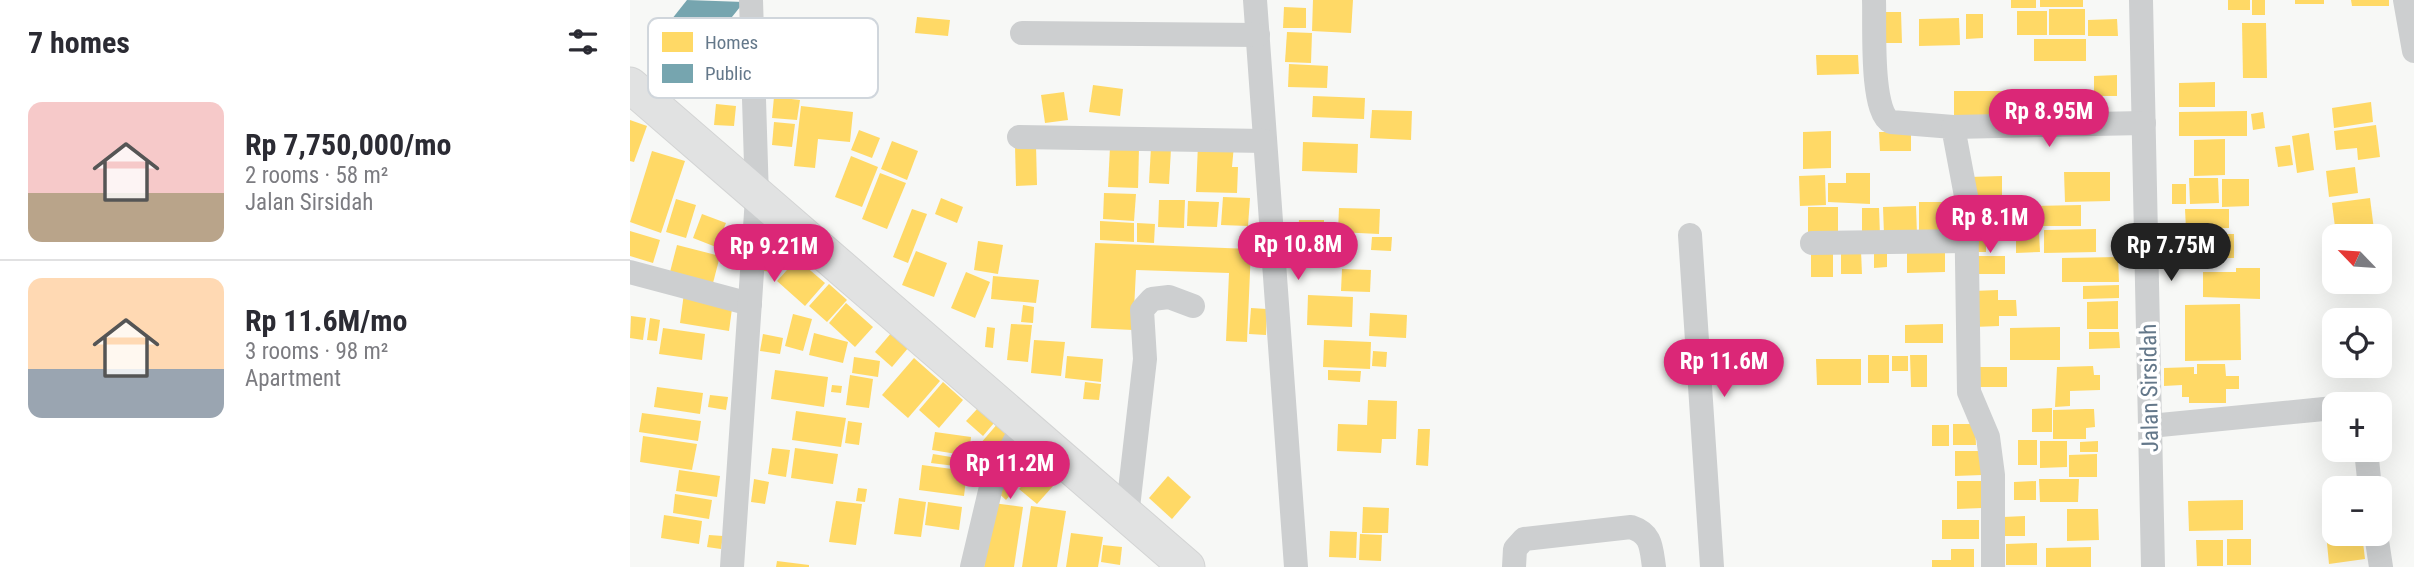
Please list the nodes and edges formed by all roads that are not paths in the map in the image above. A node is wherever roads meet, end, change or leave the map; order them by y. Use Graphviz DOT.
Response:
graph roads {
  1 [pos="751,0"];
  2 [pos="1255,0"];
  3 [pos="1874,0"];
  4 [pos="2141,0"];
  5 [pos="2405,0"];
  6 [pos="752,18"];
  7 [pos="1022,33"];
  8 [pos="1258,35"];
  9 [pos="2414,51"];
  10 [pos="630,85"];
  11 [pos="754,98"];
  12 [pos="2144,123"];
  13 [pos="1953,127"];
  14 [pos="1019,137"];
  15 [pos="1265,141"];
  16 [pos="757,198"];
  17 [pos="1690,235"];
  18 [pos="1967,241"];
  19 [pos="1812,243"];
  20 [pos="630,272"];
  21 [pos="750,303"];
  22 [pos="1193,306"];
  23 [pos="2322,409"];
  24 [pos="2150,426"];
  25 [pos="1022,427"];
  26 [pos="1128,516"];
  27 [pos="2378,546"];
  28 [pos="732,567"];
  29 [pos="972,567"];
  30 [pos="1187,567"];
  31 [pos="1296,567"];
  32 [pos="1514,567"];
  33 [pos="1654,567"];
  34 [pos="1712,567"];
  35 [pos="1993,567"];
  36 [pos="2152,567"];
  37 [pos="2381,567"];
  1 -- 6 [label="street"];
  2 -- 8 [label="street"];
  3 -- 13 [label="street"];
  4 -- 12 [label="street, Jalan Sirsidah"];
  5 -- 9 [label="street"];
  7 -- 8 [label="street"];
  8 -- 15 [label="street"];
  10 -- 16 [label="highway"];
  11 -- 16 [label="street"];
  12 -- 13 [label="street"];
  12 -- 24 [label="street, Jalan Sirsidah"];
  13 -- 18 [label="street"];
  14 -- 15 [label="street"];
  15 -- 31 [label="street"];
  16 -- 21 [label="street"];
  16 -- 25 [label="highway"];
  17 -- 34 [label="street"];
  18 -- 19 [label="street"];
  18 -- 35 [label="street"];
  20 -- 21 [label="street"];
  21 -- 28 [label="street"];
  22 -- 26 [label="street"];
  23 -- 24 [label="street"];
  24 -- 36 [label="street, Jalan Sirsidah"];
  25 -- 26 [label="highway"];
  25 -- 29 [label="street"];
  26 -- 30 [label="highway"];
  27 -- 37 [label="street"];
  32 -- 33 [label="street"];
}
